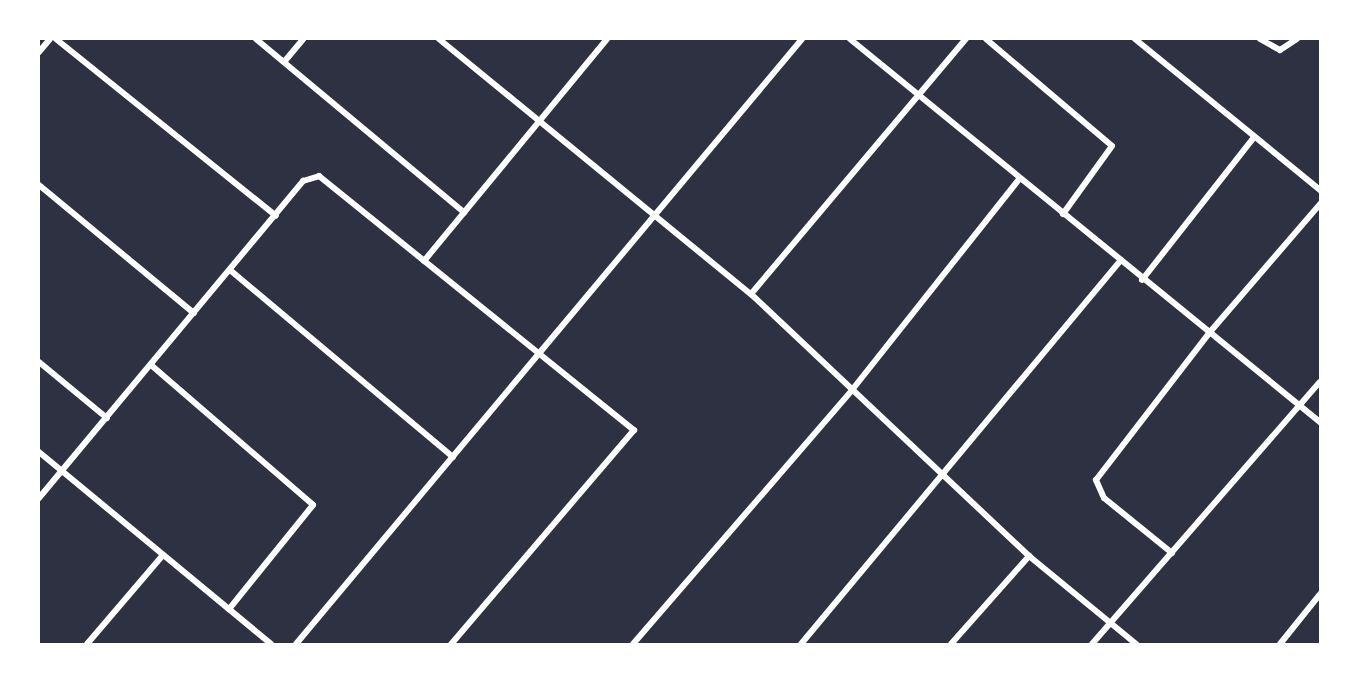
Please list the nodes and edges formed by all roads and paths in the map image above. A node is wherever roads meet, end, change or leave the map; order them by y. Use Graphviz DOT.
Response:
graph roads {
  1 [pos="50,39"];
  2 [pos="56,39"];
  3 [pos="256,39"];
  4 [pos="303,39"];
  5 [pos="439,39"];
  6 [pos="607,39"];
  7 [pos="802,39"];
  8 [pos="850,39"];
  9 [pos="966,39"];
  10 [pos="986,39"];
  11 [pos="1135,39"];
  12 [pos="1260,39"];
  13 [pos="1297,39"];
  14 [pos="39,52"];
  15 [pos="284,62"];
  16 [pos="918,96"];
  17 [pos="539,121"];
  18 [pos="1254,136"];
  19 [pos="1019,179"];
  20 [pos="39,185"];
  21 [pos="1320,190"];
  22 [pos="1320,204"];
  23 [pos="464,212"];
  24 [pos="1063,214"];
  25 [pos="276,216"];
  26 [pos="656,216"];
  27 [pos="424,261"];
  28 [pos="1121,261"];
  29 [pos="230,270"];
  30 [pos="1142,280"];
  31 [pos="751,294"];
  32 [pos="194,313"];
  33 [pos="1210,332"];
  34 [pos="541,353"];
  35 [pos="39,362"];
  36 [pos="151,365"];
  37 [pos="1320,382"];
  38 [pos="852,390"];
  39 [pos="1300,405"];
  40 [pos="107,418"];
  41 [pos="1320,422"];
  42 [pos="39,452"];
  43 [pos="453,457"];
  44 [pos="62,471"];
  45 [pos="943,476"];
  46 [pos="39,498"];
  47 [pos="1172,553"];
  48 [pos="163,555"];
  49 [pos="1029,556"];
  50 [pos="1320,594"];
  51 [pos="229,609"];
  52 [pos="1111,623"];
  53 [pos="269,643"];
  54 [pos="87,644"];
  55 [pos="296,644"];
  56 [pos="451,644"];
  57 [pos="633,644"];
  58 [pos="801,644"];
  59 [pos="951,644"];
  60 [pos="1092,644"];
  61 [pos="1136,644"];
  62 [pos="1280,644"];
  1 -- 14 [label="street"];
  2 -- 25 [label="street"];
  3 -- 15 [label="street"];
  4 -- 15 [label="street"];
  5 -- 17 [label="street"];
  6 -- 17 [label="street"];
  7 -- 26 [label="street"];
  8 -- 16 [label="street"];
  9 -- 16 [label="street"];
  10 -- 24 [label="street"];
  11 -- 18 [label="street"];
  12 -- 13 [label="street"];
  15 -- 23 [label="street"];
  16 -- 19 [label="street"];
  16 -- 31 [label="street"];
  17 -- 23 [label="street"];
  17 -- 26 [label="street"];
  18 -- 21 [label="street"];
  18 -- 30 [label="street"];
  19 -- 24 [label="street"];
  19 -- 38 [label="street"];
  20 -- 32 [label="street"];
  22 -- 33 [label="street"];
  23 -- 27 [label="street"];
  24 -- 28 [label="street"];
  25 -- 27 [label="street"];
  25 -- 29 [label="street"];
  26 -- 31 [label="street"];
  26 -- 34 [label="street"];
  27 -- 34 [label="street"];
  28 -- 30 [label="street"];
  28 -- 45 [label="street"];
  29 -- 32 [label="street"];
  29 -- 43 [label="street"];
  30 -- 33 [label="street"];
  31 -- 38 [label="street"];
  32 -- 36 [label="street"];
  33 -- 39 [label="street"];
  33 -- 47 [label="street"];
  34 -- 43 [label="street"];
  34 -- 56 [label="street"];
  35 -- 40 [label="street"];
  36 -- 40 [label="street"];
  36 -- 51 [label="street"];
  37 -- 39 [label="street"];
  38 -- 45 [label="street"];
  38 -- 57 [label="street"];
  39 -- 41 [label="street"];
  39 -- 47 [label="street"];
  40 -- 44 [label="street"];
  42 -- 44 [label="street"];
  43 -- 55 [label="street"];
  44 -- 46 [label="street"];
  44 -- 48 [label="street"];
  45 -- 49 [label="street"];
  45 -- 58 [label="street"];
  47 -- 52 [label="street"];
  48 -- 51 [label="street"];
  48 -- 54 [label="street"];
  49 -- 52 [label="street"];
  49 -- 59 [label="street"];
  50 -- 62 [label="street"];
  51 -- 53 [label="street"];
  52 -- 60 [label="street"];
  52 -- 61 [label="street"];
}
